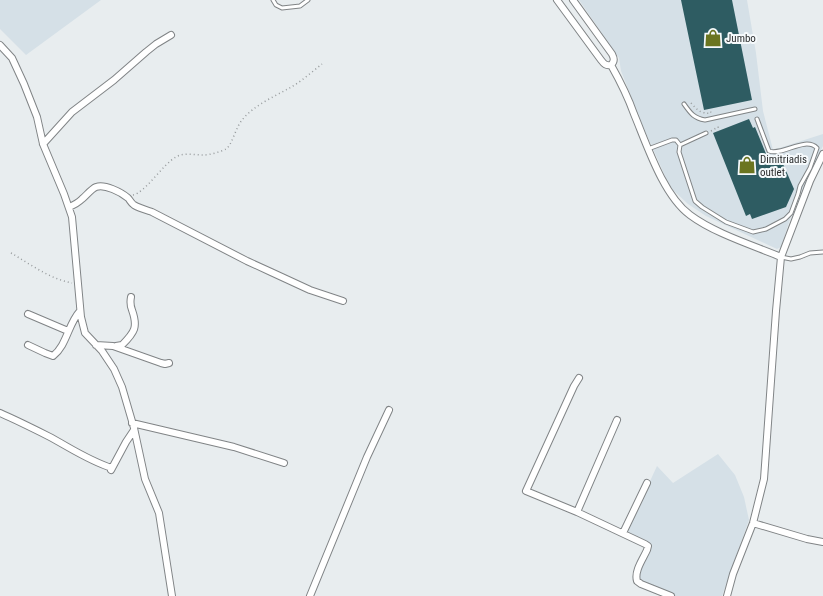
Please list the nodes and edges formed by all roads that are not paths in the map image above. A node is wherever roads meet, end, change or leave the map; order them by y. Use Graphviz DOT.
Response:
graph roads {
  1 [pos="274,0"];
  2 [pos="308,0"];
  3 [pos="557,0"];
  4 [pos="573,0"];
  5 [pos="171,35"];
  6 [pos="0,45"];
  7 [pos="611,64"];
  8 [pos="684,104"];
  9 [pos="755,110"];
  10 [pos="757,119"];
  11 [pos="706,133"];
  12 [pos="43,144"];
  13 [pos="680,145"];
  14 [pos="648,149"];
  15 [pos="823,154"];
  16 [pos="69,207"];
  17 [pos="823,252"];
  18 [pos="781,257"];
  19 [pos="132,297"];
  20 [pos="342,301"];
  21 [pos="80,311"];
  22 [pos="28,314"];
  23 [pos="68,331"];
  24 [pos="28,345"];
  25 [pos="96,345"];
  26 [pos="113,346"];
  27 [pos="169,363"];
  28 [pos="579,378"];
  29 [pos="389,410"];
  30 [pos="0,412"];
  31 [pos="617,420"];
  32 [pos="132,423"];
  33 [pos="134,430"];
  34 [pos="284,463"];
  35 [pos="646,483"];
  36 [pos="577,512"];
  37 [pos="753,523"];
  38 [pos="623,533"];
  39 [pos="823,542"];
  40 [pos="172,596"];
  41 [pos="310,596"];
  42 [pos="671,596"];
  43 [pos="727,596"];
  1 -- 2 [label="lane"];
  3 -- 7 [label="street"];
  4 -- 7 [label="street"];
  5 -- 12 [label="street"];
  6 -- 12 [label="street"];
  7 -- 14 [label="street"];
  8 -- 9 [label="lane"];
  10 -- 13 [label="lane"];
  11 -- 13 [label="lane"];
  12 -- 16 [label="street"];
  13 -- 14 [label="lane"];
  14 -- 18 [label="street"];
  15 -- 18 [label="street"];
  16 -- 20 [label="street"];
  16 -- 21 [label="street"];
  17 -- 18 [label="lane"];
  18 -- 37 [label="street"];
  19 -- 26 [label="street"];
  21 -- 23 [label="street"];
  21 -- 25 [label="street"];
  22 -- 23 [label="street"];
  23 -- 24 [label="street"];
  25 -- 26 [label="street"];
  25 -- 32 [label="street"];
  26 -- 27 [label="street"];
  28 -- 36 [label="street"];
  29 -- 41 [label="street"];
  30 -- 33 [label="street"];
  31 -- 36 [label="street"];
  32 -- 33 [label="street"];
  32 -- 34 [label="street"];
  33 -- 40 [label="street"];
  35 -- 38 [label="street"];
  36 -- 38 [label="street"];
  37 -- 39 [label="street"];
  37 -- 43 [label="street"];
  38 -- 42 [label="street"];
}
